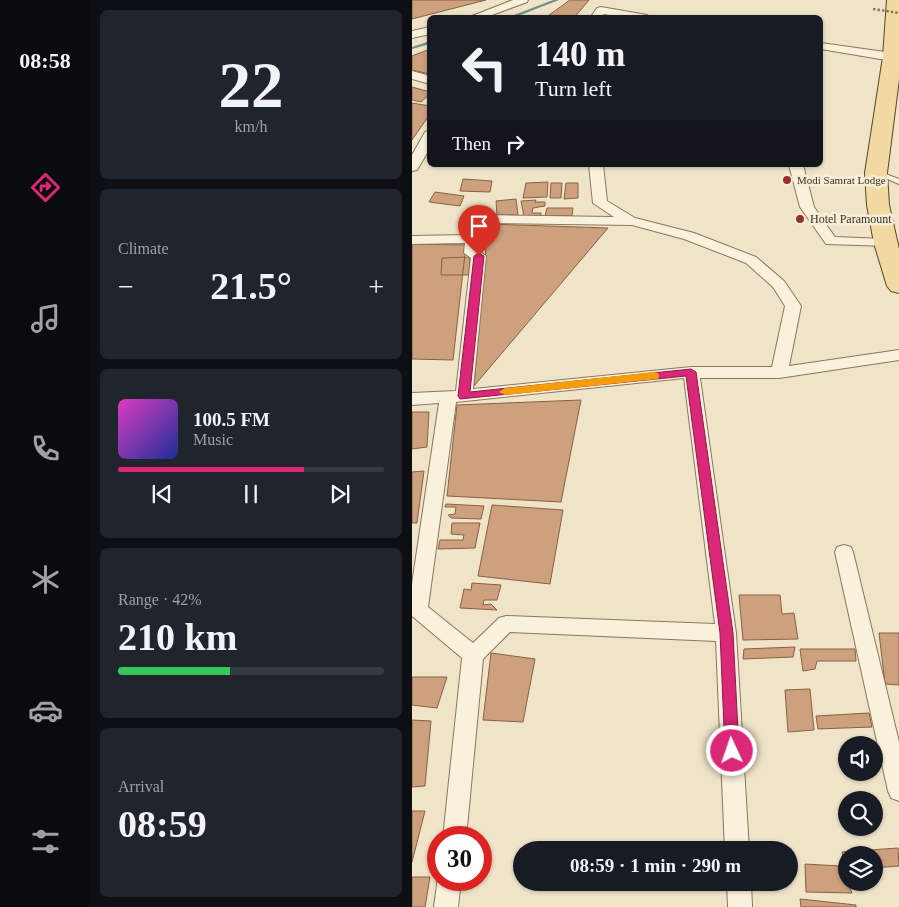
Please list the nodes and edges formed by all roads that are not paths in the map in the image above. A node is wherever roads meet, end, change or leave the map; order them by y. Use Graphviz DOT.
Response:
graph roads {
  1 [pos="523,0"];
  2 [pos="896,0"];
  3 [pos="480,15"];
  4 [pos="597,15"];
  5 [pos="630,15"];
  6 [pos="427,31"];
  7 [pos="412,35"];
  8 [pos="823,46"];
  9 [pos="892,57"];
  10 [pos="412,75"];
  11 [pos="427,79"];
  12 [pos="427,140"];
  13 [pos="412,167"];
  14 [pos="596,167"];
  15 [pos="797,167"];
  16 [pos="876,173"];
  17 [pos="898,182"];
  18 [pos="632,221"];
  19 [pos="473,238"];
  20 [pos="412,240"];
  21 [pos="884,243"];
  22 [pos="898,286"];
  23 [pos="898,355"];
  24 [pos="691,372"];
  25 [pos="779,372"];
  26 [pos="456,396"];
  27 [pos="412,399"];
  28 [pos="844,552"];
  29 [pos="726,633"];
  30 [pos="474,655"];
  31 [pos="898,791"];
  32 [pos="455,826"];
  33 [pos="737,841"];
  34 [pos="448,891"];
  35 [pos="739,891"];
  36 [pos="446,907"];
  37 [pos="740,907"];
  1 -- 3 [label="street"];
  2 -- 9 [label="main road"];
  4 -- 5 [label="street"];
  6 -- 7 [label="street"];
  8 -- 9 [label="street"];
  9 -- 16 [label="main road"];
  10 -- 11 [label="street"];
  12 -- 13 [label="street"];
  14 -- 18 [label="street"];
  15 -- 21 [label="street"];
  16 -- 17 [label="lane"];
  16 -- 21 [label="main road"];
  18 -- 19 [label="street"];
  18 -- 25 [label="street"];
  19 -- 20 [label="street"];
  19 -- 26 [label="street"];
  21 -- 22 [label="main road"];
  23 -- 25 [label="street"];
  24 -- 25 [label="street"];
  24 -- 26 [label="street"];
  24 -- 29 [label="street"];
  26 -- 27 [label="street"];
  26 -- 30 [label="street"];
  28 -- 31 [label="street"];
  29 -- 30 [label="street"];
  29 -- 33 [label="street"];
  30 -- 32 [label="street"];
  34 -- 36 [label="street"];
  35 -- 37 [label="street"];
}
